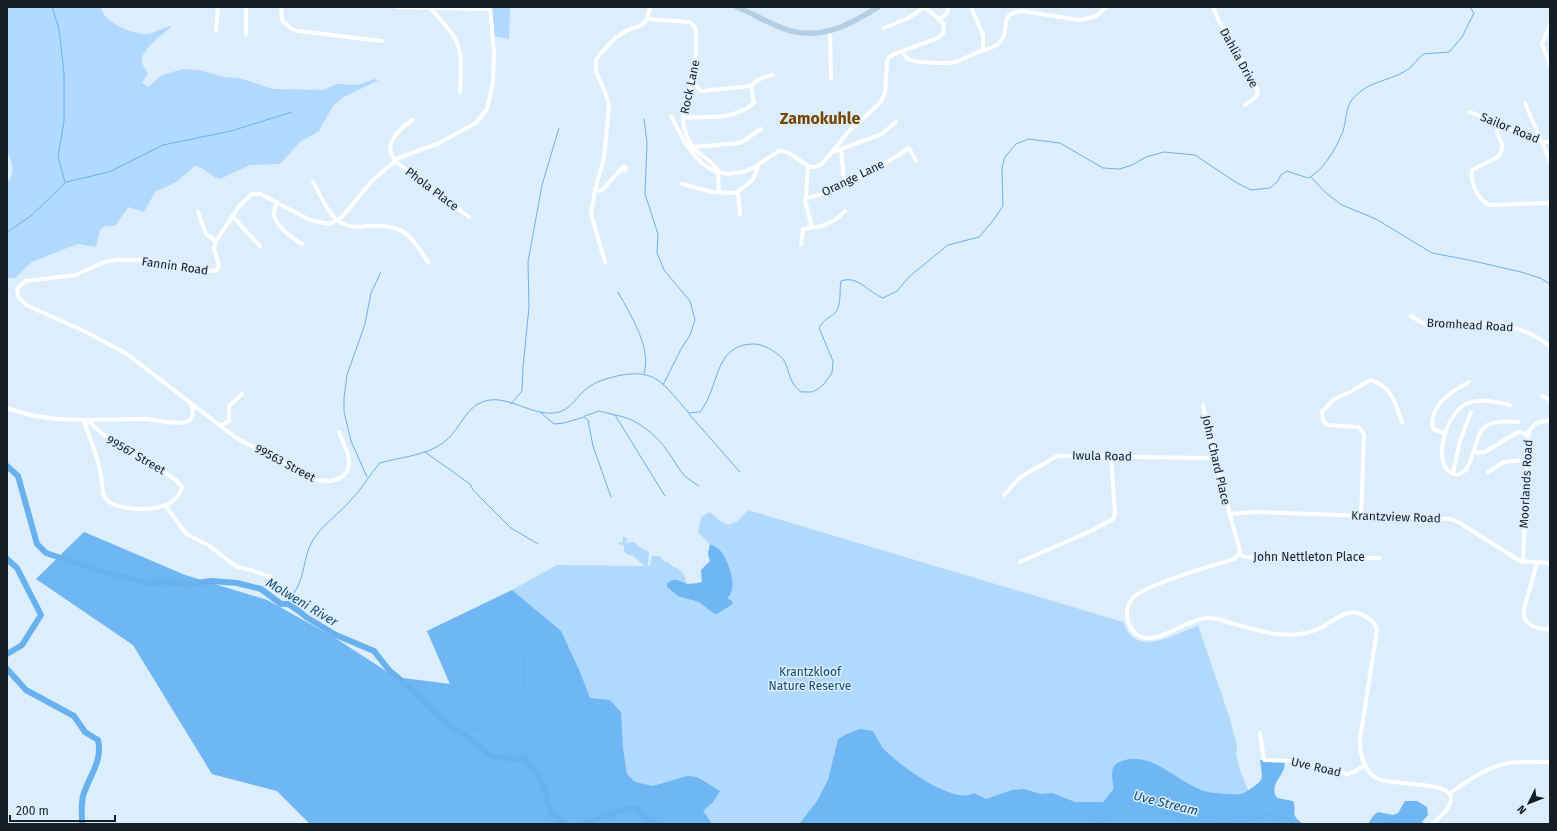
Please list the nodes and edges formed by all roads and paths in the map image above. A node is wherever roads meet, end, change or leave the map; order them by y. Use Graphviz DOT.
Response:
graph roads {
  1 [pos="218,7"];
  2 [pos="246,7"];
  3 [pos="281,7"];
  4 [pos="396,7"];
  5 [pos="650,7"];
  6 [pos="738,7"];
  7 [pos="878,7"];
  8 [pos="925,7"];
  9 [pos="949,7"];
  10 [pos="971,7"];
  11 [pos="1107,7"];
  12 [pos="1212,7"];
  13 [pos="430,8"];
  14 [pos="490,8"];
  15 [pos="647,19"];
  16 [pos="940,19"];
  17 [pos="1550,26"];
  18 [pos="884,28"];
  19 [pos="216,30"];
  20 [pos="830,31"];
  21 [pos="246,35"];
  22 [pos="382,41"];
  23 [pos="983,50"];
  24 [pos="902,51"];
  25 [pos="1550,65"];
  26 [pos="772,75"];
  27 [pos="831,78"];
  28 [pos="692,81"];
  29 [pos="751,86"];
  30 [pos="460,92"];
  31 [pos="1525,103"];
  32 [pos="1245,105"];
  33 [pos="1470,112"];
  34 [pos="671,116"];
  35 [pos="683,118"];
  36 [pos="413,120"];
  37 [pos="896,122"];
  38 [pos="1500,125"];
  39 [pos="761,129"];
  40 [pos="1542,142"];
  41 [pos="1550,142"];
  42 [pos="692,147"];
  43 [pos="841,149"];
  44 [pos="832,152"];
  45 [pos="394,161"];
  46 [pos="916,161"];
  47 [pos="1550,161"];
  48 [pos="758,166"];
  49 [pos="808,166"];
  50 [pos="625,171"];
  51 [pos="719,172"];
  52 [pos="313,182"];
  53 [pos="844,182"];
  54 [pos="682,184"];
  55 [pos="595,190"];
  56 [pos="719,193"];
  57 [pos="738,193"];
  58 [pos="806,199"];
  59 [pos="277,202"];
  60 [pos="1550,203"];
  61 [pos="845,211"];
  62 [pos="198,212"];
  63 [pos="740,214"];
  64 [pos="232,216"];
  65 [pos="469,217"];
  66 [pos="338,220"];
  67 [pos="812,228"];
  68 [pos="216,241"];
  69 [pos="302,244"];
  70 [pos="801,245"];
  71 [pos="260,246"];
  72 [pos="428,262"];
  73 [pos="605,262"];
  74 [pos="1411,316"];
  75 [pos="1550,347"];
  76 [pos="1469,382"];
  77 [pos="242,394"];
  78 [pos="1542,396"];
  79 [pos="1550,400"];
  80 [pos="191,403"];
  81 [pos="1203,405"];
  82 [pos="1510,405"];
  83 [pos="7,408"];
  84 [pos="1471,412"];
  85 [pos="1550,420"];
  86 [pos="86,421"];
  87 [pos="1402,422"];
  88 [pos="1518,422"];
  89 [pos="220,426"];
  90 [pos="339,432"];
  91 [pos="1444,433"];
  92 [pos="1528,436"];
  93 [pos="1474,452"];
  94 [pos="1111,457"];
  95 [pos="1214,458"];
  96 [pos="1528,460"];
  97 [pos="1488,472"];
  98 [pos="1453,474"];
  99 [pos="1004,495"];
  100 [pos="166,506"];
  101 [pos="1230,514"];
  102 [pos="1361,516"];
  103 [pos="1239,555"];
  104 [pos="1380,558"];
  105 [pos="1020,562"];
  106 [pos="1523,562"];
  107 [pos="1537,563"];
  108 [pos="1550,564"];
  109 [pos="270,577"];
  110 [pos="1550,629"];
  111 [pos="1260,733"];
  112 [pos="1550,762"];
  113 [pos="1365,764"];
  114 [pos="1448,794"];
  115 [pos="1432,824"];
  1 -- 19 [label="street"];
  2 -- 21 [label="street"];
  3 -- 22 [label="street"];
  4 -- 13 [label="street"];
  5 -- 15 [label="street"];
  6 -- 20 [label="street"];
  7 -- 20 [label="street"];
  8 -- 16 [label="street"];
  8 -- 18 [label="street"];
  9 -- 16 [label="street"];
  10 -- 23 [label="street"];
  11 -- 23 [label="street"];
  12 -- 32 [label="street, Dahlia Drive"];
  13 -- 14 [label="street"];
  13 -- 30 [label="street"];
  14 -- 45 [label="street"];
  15 -- 28 [label="street, Rock Lane"];
  15 -- 55 [label="street"];
  16 -- 24 [label="street"];
  17 -- 25 [label="street"];
  20 -- 27 [label="street"];
  23 -- 24 [label="street"];
  24 -- 44 [label="street"];
  26 -- 29 [label="street"];
  28 -- 29 [label="street"];
  28 -- 35 [label="street, Rock Lane"];
  29 -- 35 [label="street"];
  31 -- 40 [label="street"];
  33 -- 38 [label="street, Sailor Road"];
  34 -- 51 [label="street"];
  35 -- 42 [label="street, Rock Lane"];
  36 -- 45 [label="street"];
  37 -- 43 [label="street"];
  38 -- 40 [label="street, Sailor Road"];
  38 -- 60 [label="street"];
  39 -- 42 [label="street"];
  40 -- 41 [label="street, Sailor Road"];
  40 -- 47 [label="street"];
  42 -- 51 [label="street"];
  43 -- 44 [label="street"];
  43 -- 53 [label="street"];
  44 -- 49 [label="street"];
  45 -- 65 [label="street, Phola Place"];
  45 -- 66 [label="street"];
  46 -- 53 [label="street, Orange Lane"];
  48 -- 49 [label="street"];
  48 -- 51 [label="street"];
  48 -- 57 [label="street"];
  49 -- 58 [label="street"];
  50 -- 55 [label="street"];
  51 -- 56 [label="street"];
  52 -- 66 [label="street"];
  53 -- 58 [label="street, Orange Lane"];
  54 -- 56 [label="street"];
  55 -- 73 [label="street"];
  56 -- 57 [label="street"];
  57 -- 63 [label="street"];
  58 -- 67 [label="street"];
  59 -- 64 [label="street"];
  59 -- 66 [label="street"];
  59 -- 69 [label="street"];
  61 -- 67 [label="street"];
  62 -- 68 [label="street"];
  64 -- 68 [label="street"];
  64 -- 71 [label="street"];
  66 -- 72 [label="street"];
  67 -- 70 [label="street"];
  68 -- 80 [label="street, Fannin Road"];
  74 -- 75 [label="street, Bromhead Road"];
  76 -- 91 [label="street"];
  77 -- 89 [label="street"];
  78 -- 79 [label="street"];
  80 -- 86 [label="street"];
  80 -- 89 [label="street, 99563 Street"];
  81 -- 95 [label="street, John Chard Place"];
  82 -- 91 [label="street"];
  83 -- 86 [label="street"];
  84 -- 98 [label="street"];
  85 -- 92 [label="street, Moorlands Road"];
  86 -- 100 [label="street, 99567 Street"];
  86 -- 100 [label="street, 99567 Street"];
  87 -- 102 [label="street"];
  88 -- 93 [label="street"];
  89 -- 90 [label="street, 99563 Street"];
  91 -- 98 [label="street"];
  92 -- 93 [label="street"];
  92 -- 96 [label="street, Moorlands Road"];
  93 -- 98 [label="street"];
  94 -- 95 [label="street, Iwula Road"];
  94 -- 99 [label="street, Iwula Road"];
  94 -- 105 [label="street"];
  95 -- 101 [label="street, John Chard Place"];
  96 -- 97 [label="street"];
  96 -- 106 [label="street, Moorlands Road"];
  100 -- 109 [label="street"];
  101 -- 102 [label="street, Krantzview Road"];
  101 -- 103 [label="street, John Chard Place"];
  102 -- 106 [label="street, Krantzview Road"];
  103 -- 104 [label="street, John Nettleton Place"];
  103 -- 113 [label="street"];
  106 -- 107 [label="street, Krantzview Road"];
  107 -- 108 [label="street, Krantzview Road"];
  107 -- 110 [label="street"];
  111 -- 113 [label="street, Uve Road"];
  112 -- 114 [label="street"];
  113 -- 114 [label="street"];
  114 -- 115 [label="street"];
}
